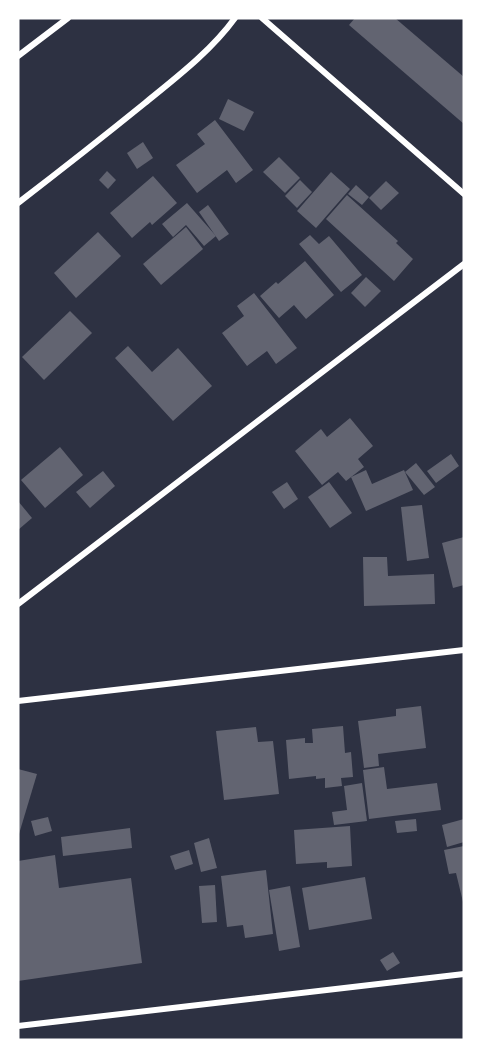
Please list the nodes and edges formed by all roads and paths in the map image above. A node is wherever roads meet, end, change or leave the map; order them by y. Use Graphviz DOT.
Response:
graph roads {
  1 [pos="68,18"];
  2 [pos="236,18"];
  3 [pos="262,18"];
  4 [pos="18,56"];
  5 [pos="464,194"];
  6 [pos="18,203"];
  7 [pos="464,264"];
  8 [pos="18,604"];
  9 [pos="464,650"];
  10 [pos="18,701"];
  11 [pos="464,974"];
  12 [pos="18,1026"];
  1 -- 4 [label="street"];
  2 -- 6 [label="street"];
  3 -- 5 [label="street"];
  7 -- 8 [label="street"];
  9 -- 10 [label="street"];
  11 -- 12 [label="street"];
}
